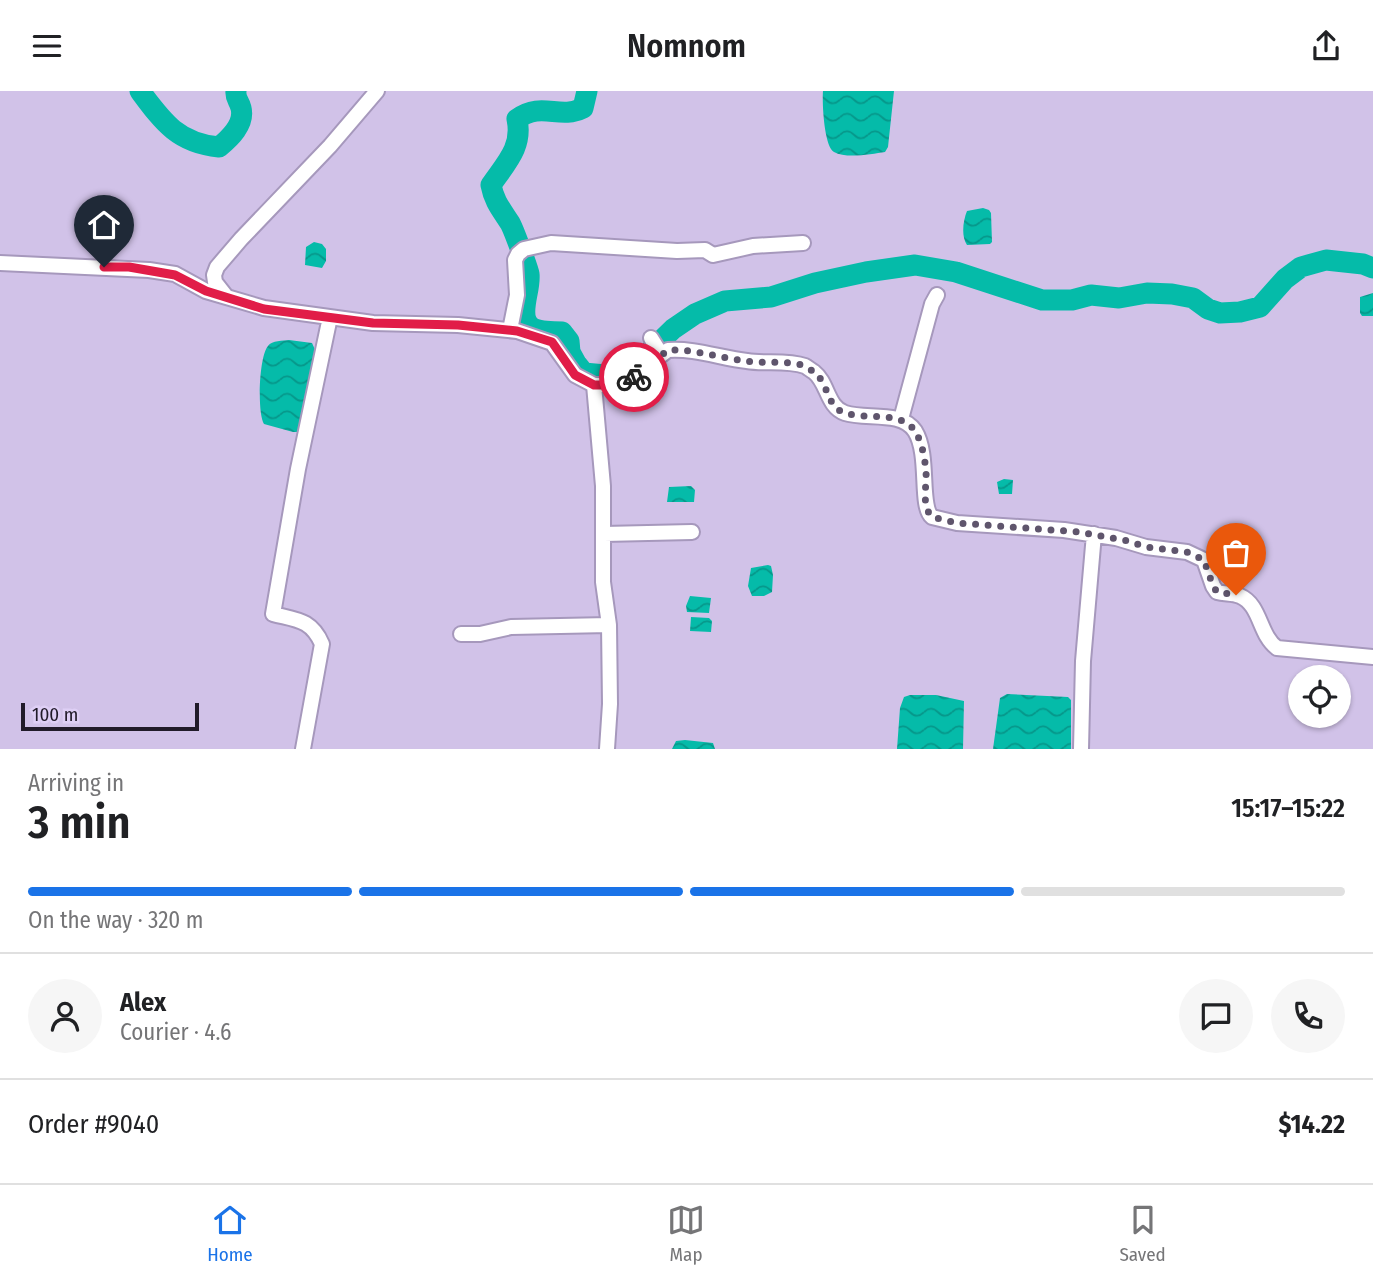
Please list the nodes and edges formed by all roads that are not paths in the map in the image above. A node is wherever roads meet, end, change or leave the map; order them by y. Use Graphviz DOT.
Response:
graph roads {
  1 [pos="377,91"];
  2 [pos="803,243"];
  3 [pos="0,263"];
  4 [pos="937,295"];
  5 [pos="226,296"];
  6 [pos="330,317"];
  7 [pos="510,330"];
  8 [pos="594,385"];
  9 [pos="901,419"];
  10 [pos="692,532"];
  11 [pos="604,534"];
  12 [pos="1094,534"];
  13 [pos="608,625"];
  14 [pos="461,634"];
  15 [pos="1373,657"];
  16 [pos="303,749"];
  17 [pos="607,749"];
  18 [pos="1081,749"];
  1 -- 5 [label="street"];
  2 -- 7 [label="street"];
  3 -- 5 [label="street"];
  4 -- 9 [label="street"];
  5 -- 6 [label="street"];
  6 -- 7 [label="street"];
  6 -- 16 [label="street"];
  7 -- 8 [label="street"];
  8 -- 9 [label="street"];
  8 -- 11 [label="street"];
  9 -- 12 [label="street"];
  10 -- 11 [label="street"];
  11 -- 13 [label="street"];
  12 -- 15 [label="street"];
  12 -- 18 [label="street"];
  13 -- 14 [label="street"];
  13 -- 17 [label="street"];
}
